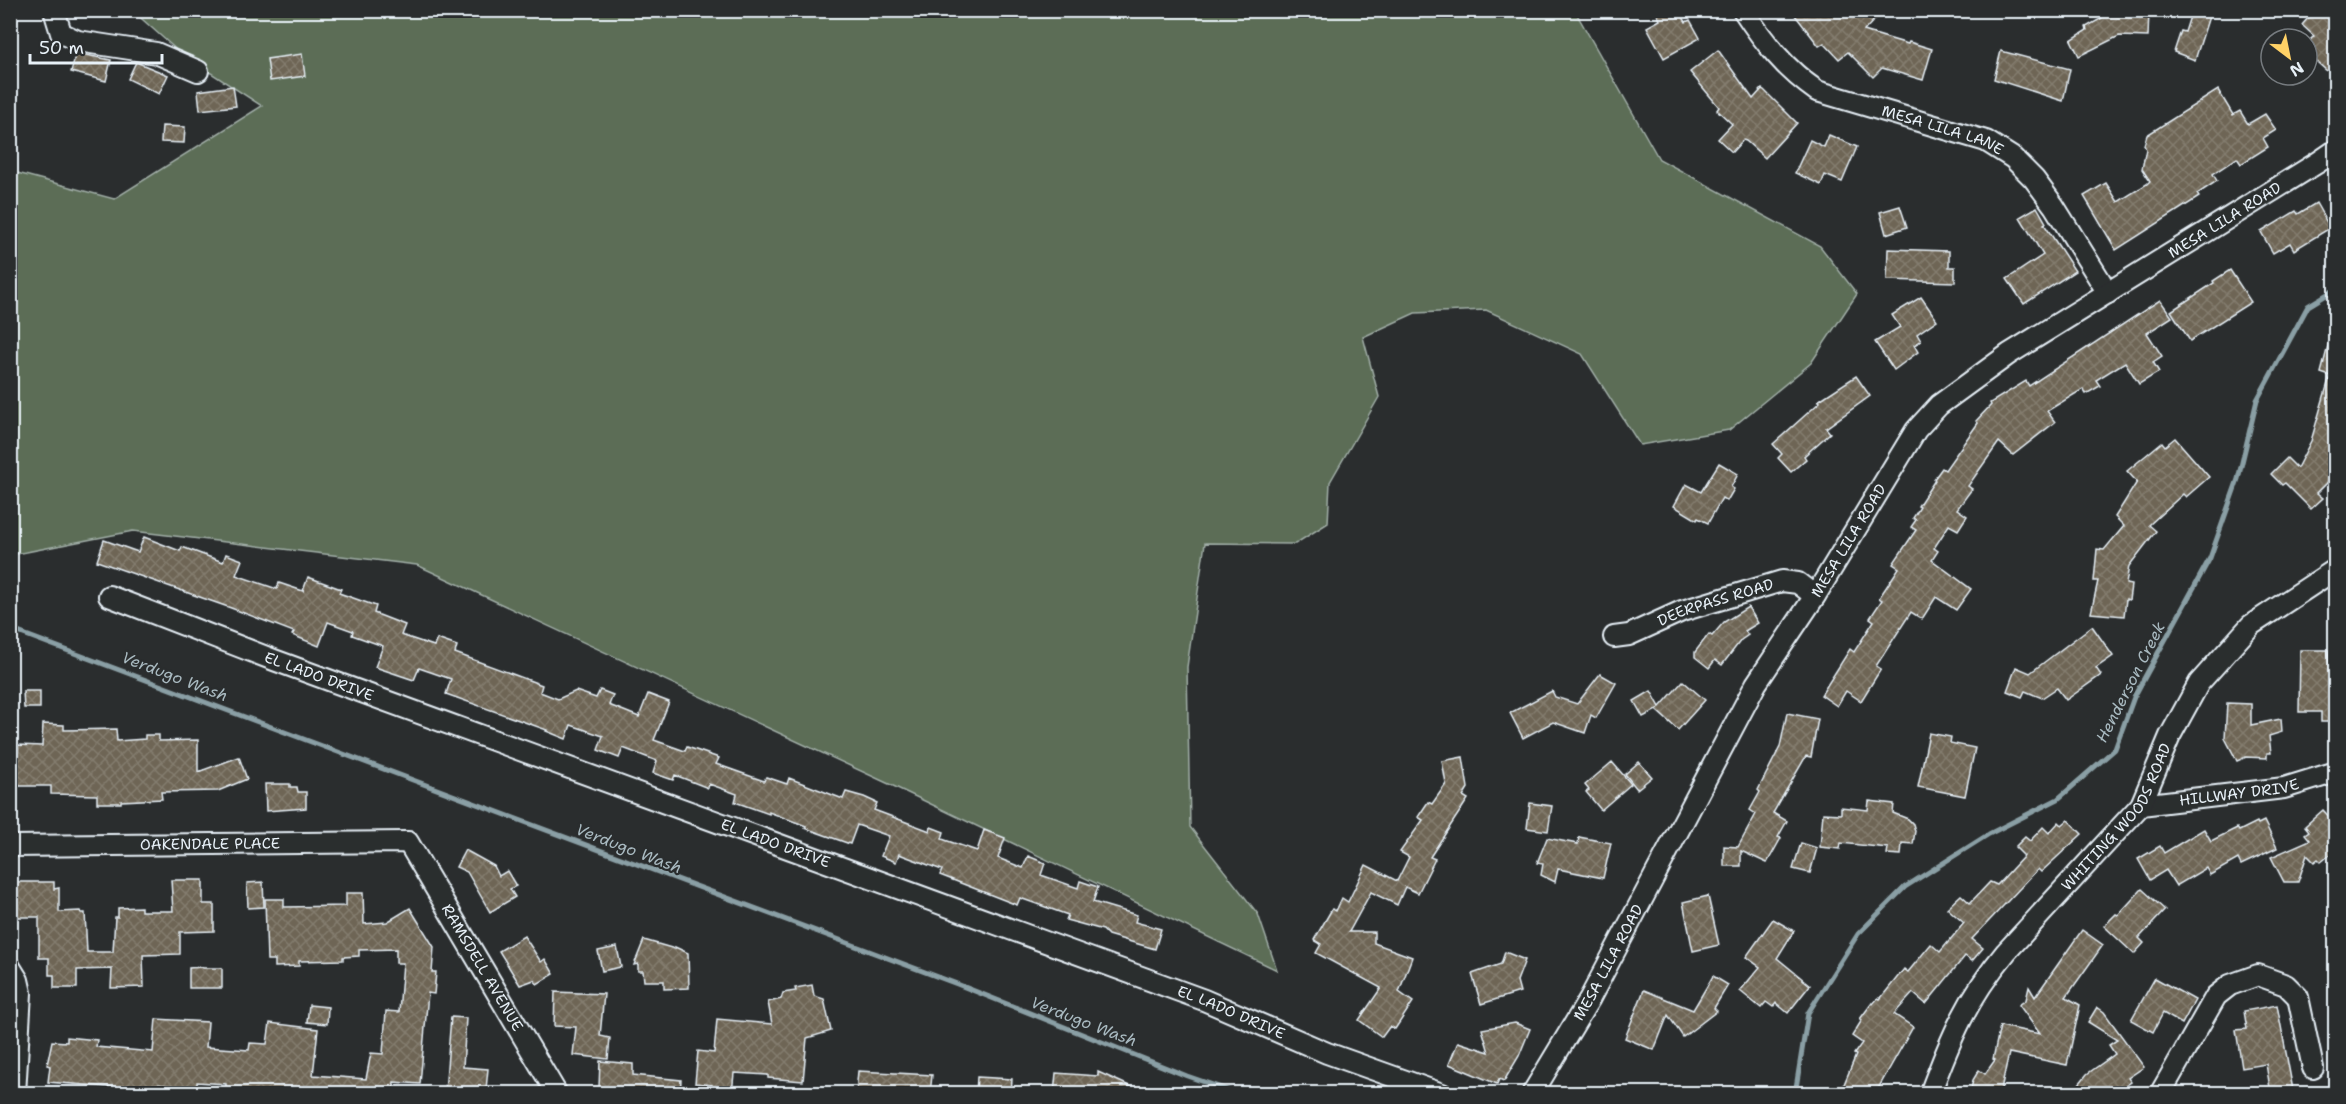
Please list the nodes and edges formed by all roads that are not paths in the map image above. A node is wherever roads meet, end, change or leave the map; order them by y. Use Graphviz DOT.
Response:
graph roads {
  1 [pos="54,10"];
  2 [pos="1743,10"];
  3 [pos="198,71"];
  4 [pos="2336,150"];
  5 [pos="2108,293"];
  6 [pos="2336,569"];
  7 [pos="109,596"];
  8 [pos="1815,596"];
  9 [pos="1614,637"];
  10 [pos="2336,772"];
  11 [pos="2141,805"];
  12 [pos="408,842"];
  13 [pos="10,846"];
  14 [pos="10,967"];
  15 [pos="2313,1068"];
  16 [pos="15,1094"];
  17 [pos="557,1094"];
  18 [pos="1442,1094"];
  19 [pos="1532,1094"];
  20 [pos="1930,1094"];
  21 [pos="2160,1094"];
  1 -- 3 [label="street"];
  2 -- 5 [label="street, MESA LILA LANE"];
  4 -- 5 [label="street, MESA LILA ROAD"];
  5 -- 8 [label="street, MESA LILA ROAD"];
  6 -- 11 [label="street, WHITING WOODS ROAD"];
  7 -- 18 [label="street, EL LADO DRIVE"];
  8 -- 9 [label="street, DEERPASS ROAD"];
  8 -- 19 [label="street, MESA LILA ROAD"];
  10 -- 11 [label="street, HILLWAY DRIVE"];
  11 -- 20 [label="street, WHITING WOODS ROAD"];
  12 -- 13 [label="street, OAKENDALE PLACE"];
  12 -- 17 [label="street, RAMSDELL AVENUE"];
  14 -- 16 [label="street"];
  15 -- 21 [label="street"];
}
